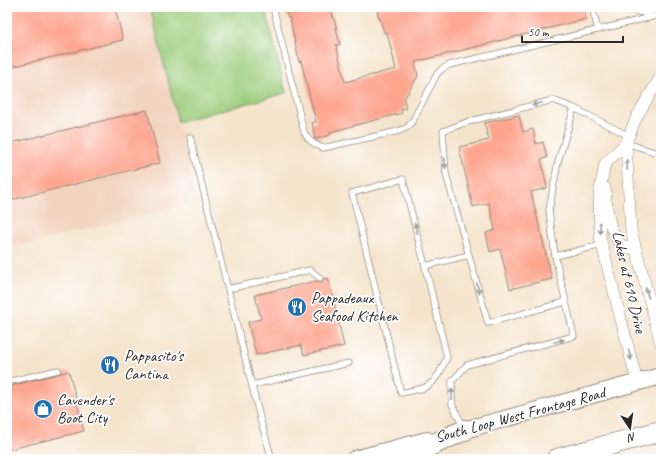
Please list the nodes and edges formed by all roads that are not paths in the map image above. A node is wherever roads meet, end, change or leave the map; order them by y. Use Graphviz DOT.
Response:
graph roads {
  1 [pos="273,7"];
  2 [pos="592,7"];
  3 [pos="621,7"];
  4 [pos="659,17"];
  5 [pos="598,30"];
  6 [pos="661,76"];
  7 [pos="574,108"];
  8 [pos="190,137"];
  9 [pos="627,139"];
  10 [pos="661,154"];
  11 [pos="605,164"];
  12 [pos="602,245"];
  13 [pos="635,248"];
  14 [pos="469,255"];
  15 [pos="555,256"];
  16 [pos="426,266"];
  17 [pos="320,278"];
  18 [pos="228,290"];
  19 [pos="565,302"];
  20 [pos="661,344"];
  21 [pos="349,363"];
  22 [pos="58,370"];
  23 [pos="661,376"];
  24 [pos="7,382"];
  25 [pos="637,382"];
  26 [pos="252,385"];
  27 [pos="465,430"];
  28 [pos="661,431"];
  29 [pos="272,459"];
  30 [pos="355,459"];
  31 [pos="401,459"];
  32 [pos="557,459"];
  1 -- 5 [label="lane"];
  2 -- 5 [label="lane"];
  3 -- 4 [label="lane"];
  4 -- 5 [label="lane"];
  6 -- 9 [label="street, Lakes at 610 Drive"];
  7 -- 9 [label="lane"];
  7 -- 14 [label="lane, one-way"];
  7 -- 15 [label="lane"];
  8 -- 18 [label="lane"];
  9 -- 10 [label="lane"];
  9 -- 11 [label="street, Lakes at 610 Drive"];
  13 -- 9 [label="street, Lakes at 610 Drive, one-way"];
  11 -- 12 [label="street, Lakes at 610 Drive, one-way"];
  11 -- 13 [label="street, Lakes at 610 Drive"];
  12 -- 15 [label="lane"];
  12 -- 25 [label="street, Lakes at 610 Drive, one-way"];
  20 -- 13 [label="street, Lakes at 610 Drive, one-way"];
  14 -- 16 [label="lane"];
  14 -- 19 [label="lane, one-way"];
  15 -- 19 [label="lane"];
  16 -- 16 [label="lane, one-way"];
  17 -- 18 [label="lane"];
  18 -- 26 [label="lane"];
  27 -- 19 [label="lane, one-way"];
  21 -- 26 [label="lane"];
  22 -- 24 [label="lane"];
  23 -- 25 [label="main road, South Loop West Frontage Road"];
  25 -- 27 [label="main road, South Loop West Frontage Road"];
  26 -- 29 [label="lane"];
  27 -- 30 [label="main road, South Loop West Frontage Road"];
  27 -- 31 [label="highway"];
  28 -- 32 [label="highway"];
}
